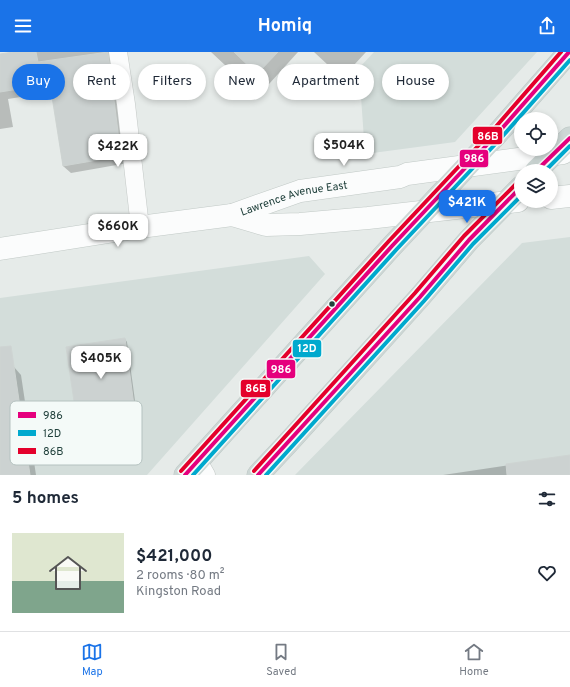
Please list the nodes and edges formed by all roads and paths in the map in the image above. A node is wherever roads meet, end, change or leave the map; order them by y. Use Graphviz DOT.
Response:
graph roads {
  1 [pos="118,52"];
  2 [pos="569,52"];
  3 [pos="570,138"];
  4 [pos="561,154"];
  5 [pos="546,164"];
  6 [pos="467,167"];
  7 [pos="570,196"];
  8 [pos="558,197"];
  9 [pos="514,202"];
  10 [pos="426,211"];
  11 [pos="232,215"];
  12 [pos="140,227"];
  13 [pos="0,249"];
  14 [pos="196,470"];
  15 [pos="258,475"];
  1 -- 12 [label="street"];
  2 -- 6 [label="main road"];
  3 -- 4 [label="main road"];
  4 -- 5 [label="main road"];
  4 -- 6 [label="main road, Lawrence Avenue East"];
  6 -- 10 [label="main road"];
  6 -- 11 [label="main road, Lawrence Avenue East"];
  7 -- 8 [label="main road"];
  9 -- 10 [label="main road, Lawrence Avenue East"];
  9 -- 15 [label="main road"];
  10 -- 11 [label="main road, Lawrence Avenue East"];
  10 -- 14 [label="main road"];
  11 -- 12 [label="main road, Lawrence Avenue East"];
  12 -- 13 [label="main road, Lawrence Avenue East"];
}
